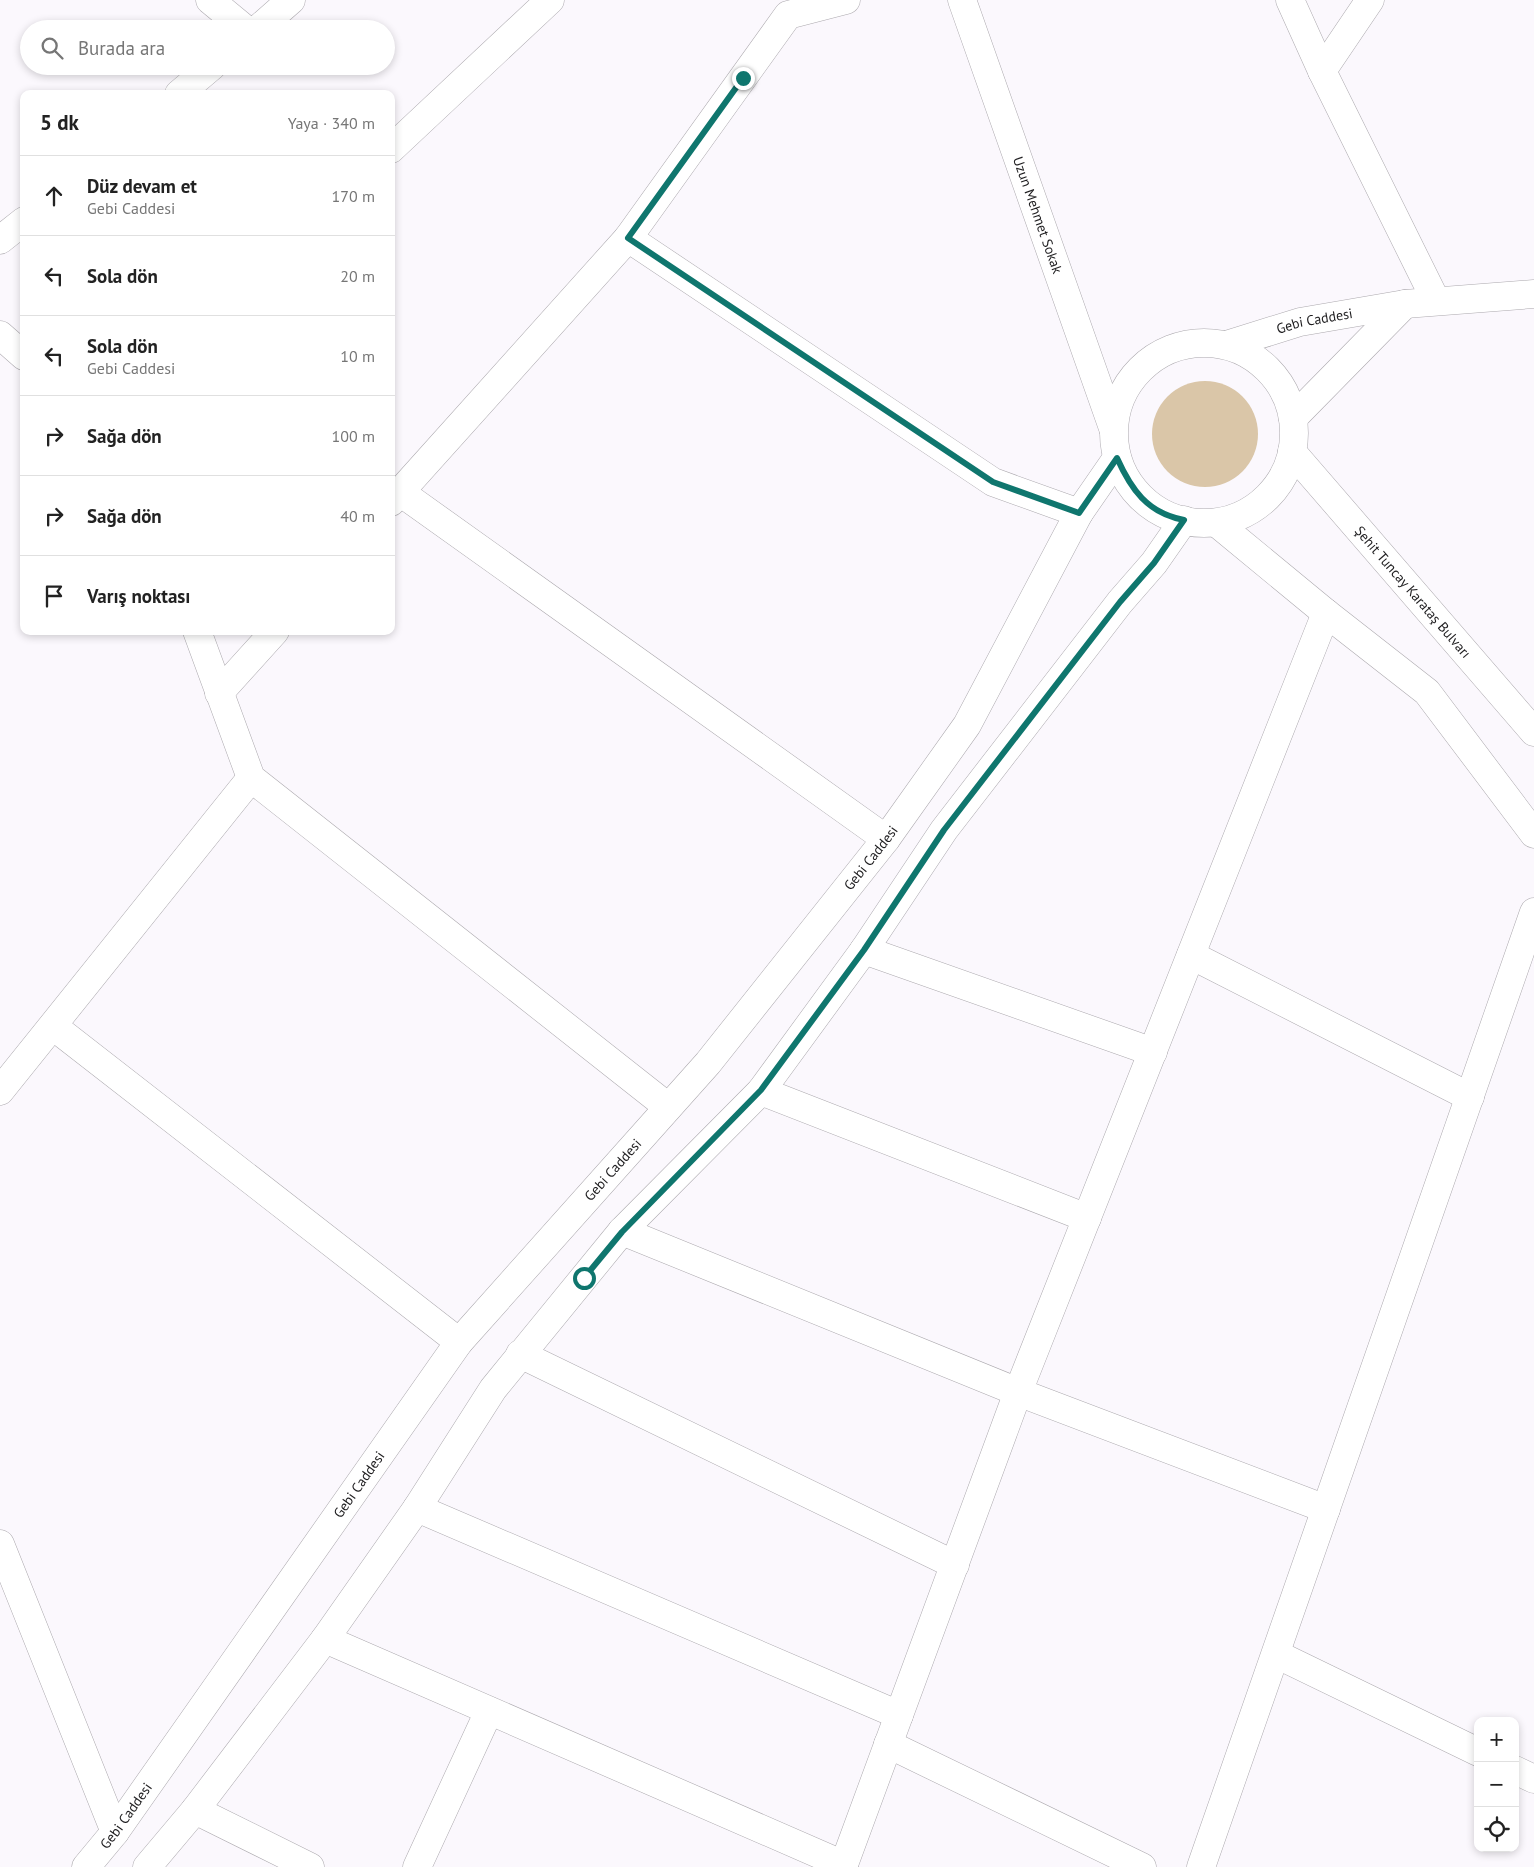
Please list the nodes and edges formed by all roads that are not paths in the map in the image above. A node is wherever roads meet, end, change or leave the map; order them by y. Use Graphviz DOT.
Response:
graph roads {
  1 [pos="210,0"];
  2 [pos="290,0"];
  3 [pos="550,0"];
  4 [pos="846,0"];
  5 [pos="962,0"];
  6 [pos="1290,0"];
  7 [pos="1370,0"];
  8 [pos="784,7"];
  9 [pos="233,20"];
  10 [pos="268,20"];
  11 [pos="1322,71"];
  12 [pos="201,75"];
  13 [pos="184,90"];
  14 [pos="395,146"];
  15 [pos="20,224"];
  16 [pos="628,238"];
  17 [pos="0,240"];
  18 [pos="1534,294"];
  19 [pos="1436,301"];
  20 [pos="1405,304"];
  21 [pos="0,335"];
  22 [pos="1226,345"];
  23 [pos="20,352"];
  24 [pos="1293,418"];
  25 [pos="1113,428"];
  26 [pos="1292,452"];
  27 [pos="1117,458"];
  28 [pos="396,497"];
  29 [pos="1079,513"];
  30 [pos="1184,520"];
  31 [pos="1218,524"];
  32 [pos="1326,613"];
  33 [pos="198,635"];
  34 [pos="271,635"];
  35 [pos="219,693"];
  36 [pos="1534,732"];
  37 [pos="251,778"];
  38 [pos="1534,834"];
  39 [pos="886,839"];
  40 [pos="1534,912"];
  41 [pos="864,950"];
  42 [pos="1191,955"];
  43 [pos="53,1026"];
  44 [pos="1152,1052"];
  45 [pos="761,1090"];
  46 [pos="0,1091"];
  47 [pos="1470,1097"];
  48 [pos="668,1107"];
  49 [pos="1087,1218"];
  50 [pos="622,1232"];
  51 [pos="459,1342"];
  52 [pos="520,1354"];
  53 [pos="1018,1392"];
  54 [pos="417,1508"];
  55 [pos="1326,1509"];
  56 [pos="0,1544"];
  57 [pos="955,1564"];
  58 [pos="325,1639"];
  59 [pos="1276,1654"];
  60 [pos="489,1711"];
  61 [pos="899,1715"];
  62 [pos="888,1744"];
  63 [pos="1474,1750"];
  64 [pos="1519,1772"];
  65 [pos="1534,1779"];
  66 [pos="195,1810"];
  67 [pos="115,1832"];
  68 [pos="844,1866"];
  69 [pos="86,1867"];
  70 [pos="147,1867"];
  71 [pos="310,1867"];
  72 [pos="417,1867"];
  73 [pos="1142,1867"];
  74 [pos="1201,1867"];
  1 -- 9 [label="street"];
  2 -- 10 [label="street"];
  3 -- 14 [label="street"];
  4 -- 8 [label="street"];
  5 -- 25 [label="street, Uzun Mehmet Sokak"];
  6 -- 11 [label="street"];
  7 -- 11 [label="street"];
  8 -- 16 [label="street"];
  11 -- 19 [label="street"];
  12 -- 13 [label="street"];
  15 -- 17 [label="street"];
  16 -- 28 [label="street"];
  16 -- 29 [label="street"];
  18 -- 19 [label="street, Gebi Caddesi"];
  19 -- 20 [label="street, Gebi Caddesi"];
  20 -- 22 [label="street, Gebi Caddesi"];
  20 -- 24 [label="street"];
  21 -- 23 [label="street"];
  22 -- 24 [label="street"];
  22 -- 25 [label="street"];
  24 -- 26 [label="street"];
  25 -- 27 [label="street"];
  26 -- 31 [label="street"];
  26 -- 36 [label="street, Şehit Tuncay Karataş Bulvarı"];
  27 -- 29 [label="street, Gebi Caddesi"];
  27 -- 30 [label="street"];
  28 -- 39 [label="street"];
  29 -- 39 [label="street, Gebi Caddesi"];
  30 -- 31 [label="street"];
  30 -- 41 [label="street"];
  31 -- 32 [label="street"];
  32 -- 38 [label="street"];
  32 -- 42 [label="street"];
  33 -- 35 [label="street"];
  34 -- 35 [label="street"];
  35 -- 37 [label="street"];
  37 -- 43 [label="street"];
  37 -- 48 [label="street"];
  39 -- 48 [label="street, Gebi Caddesi"];
  40 -- 47 [label="street"];
  41 -- 44 [label="street"];
  41 -- 45 [label="street"];
  42 -- 44 [label="street"];
  42 -- 47 [label="street"];
  43 -- 46 [label="street"];
  43 -- 51 [label="street"];
  44 -- 49 [label="street"];
  45 -- 49 [label="street"];
  45 -- 50 [label="street"];
  47 -- 55 [label="street"];
  48 -- 51 [label="street, Gebi Caddesi"];
  49 -- 53 [label="street"];
  50 -- 52 [label="street"];
  50 -- 53 [label="street"];
  51 -- 67 [label="street, Gebi Caddesi"];
  52 -- 54 [label="street"];
  52 -- 57 [label="street"];
  53 -- 55 [label="street"];
  53 -- 57 [label="street"];
  54 -- 58 [label="street"];
  54 -- 61 [label="street"];
  55 -- 59 [label="street"];
  56 -- 67 [label="street"];
  57 -- 61 [label="street"];
  58 -- 60 [label="street"];
  58 -- 66 [label="street"];
  59 -- 63 [label="street"];
  59 -- 74 [label="street"];
  60 -- 68 [label="street"];
  60 -- 72 [label="street"];
  61 -- 62 [label="street"];
  62 -- 68 [label="street"];
  62 -- 73 [label="street"];
  64 -- 65 [label="street"];
  66 -- 70 [label="street"];
  66 -- 71 [label="street"];
  67 -- 69 [label="street, Gebi Caddesi"];
}
